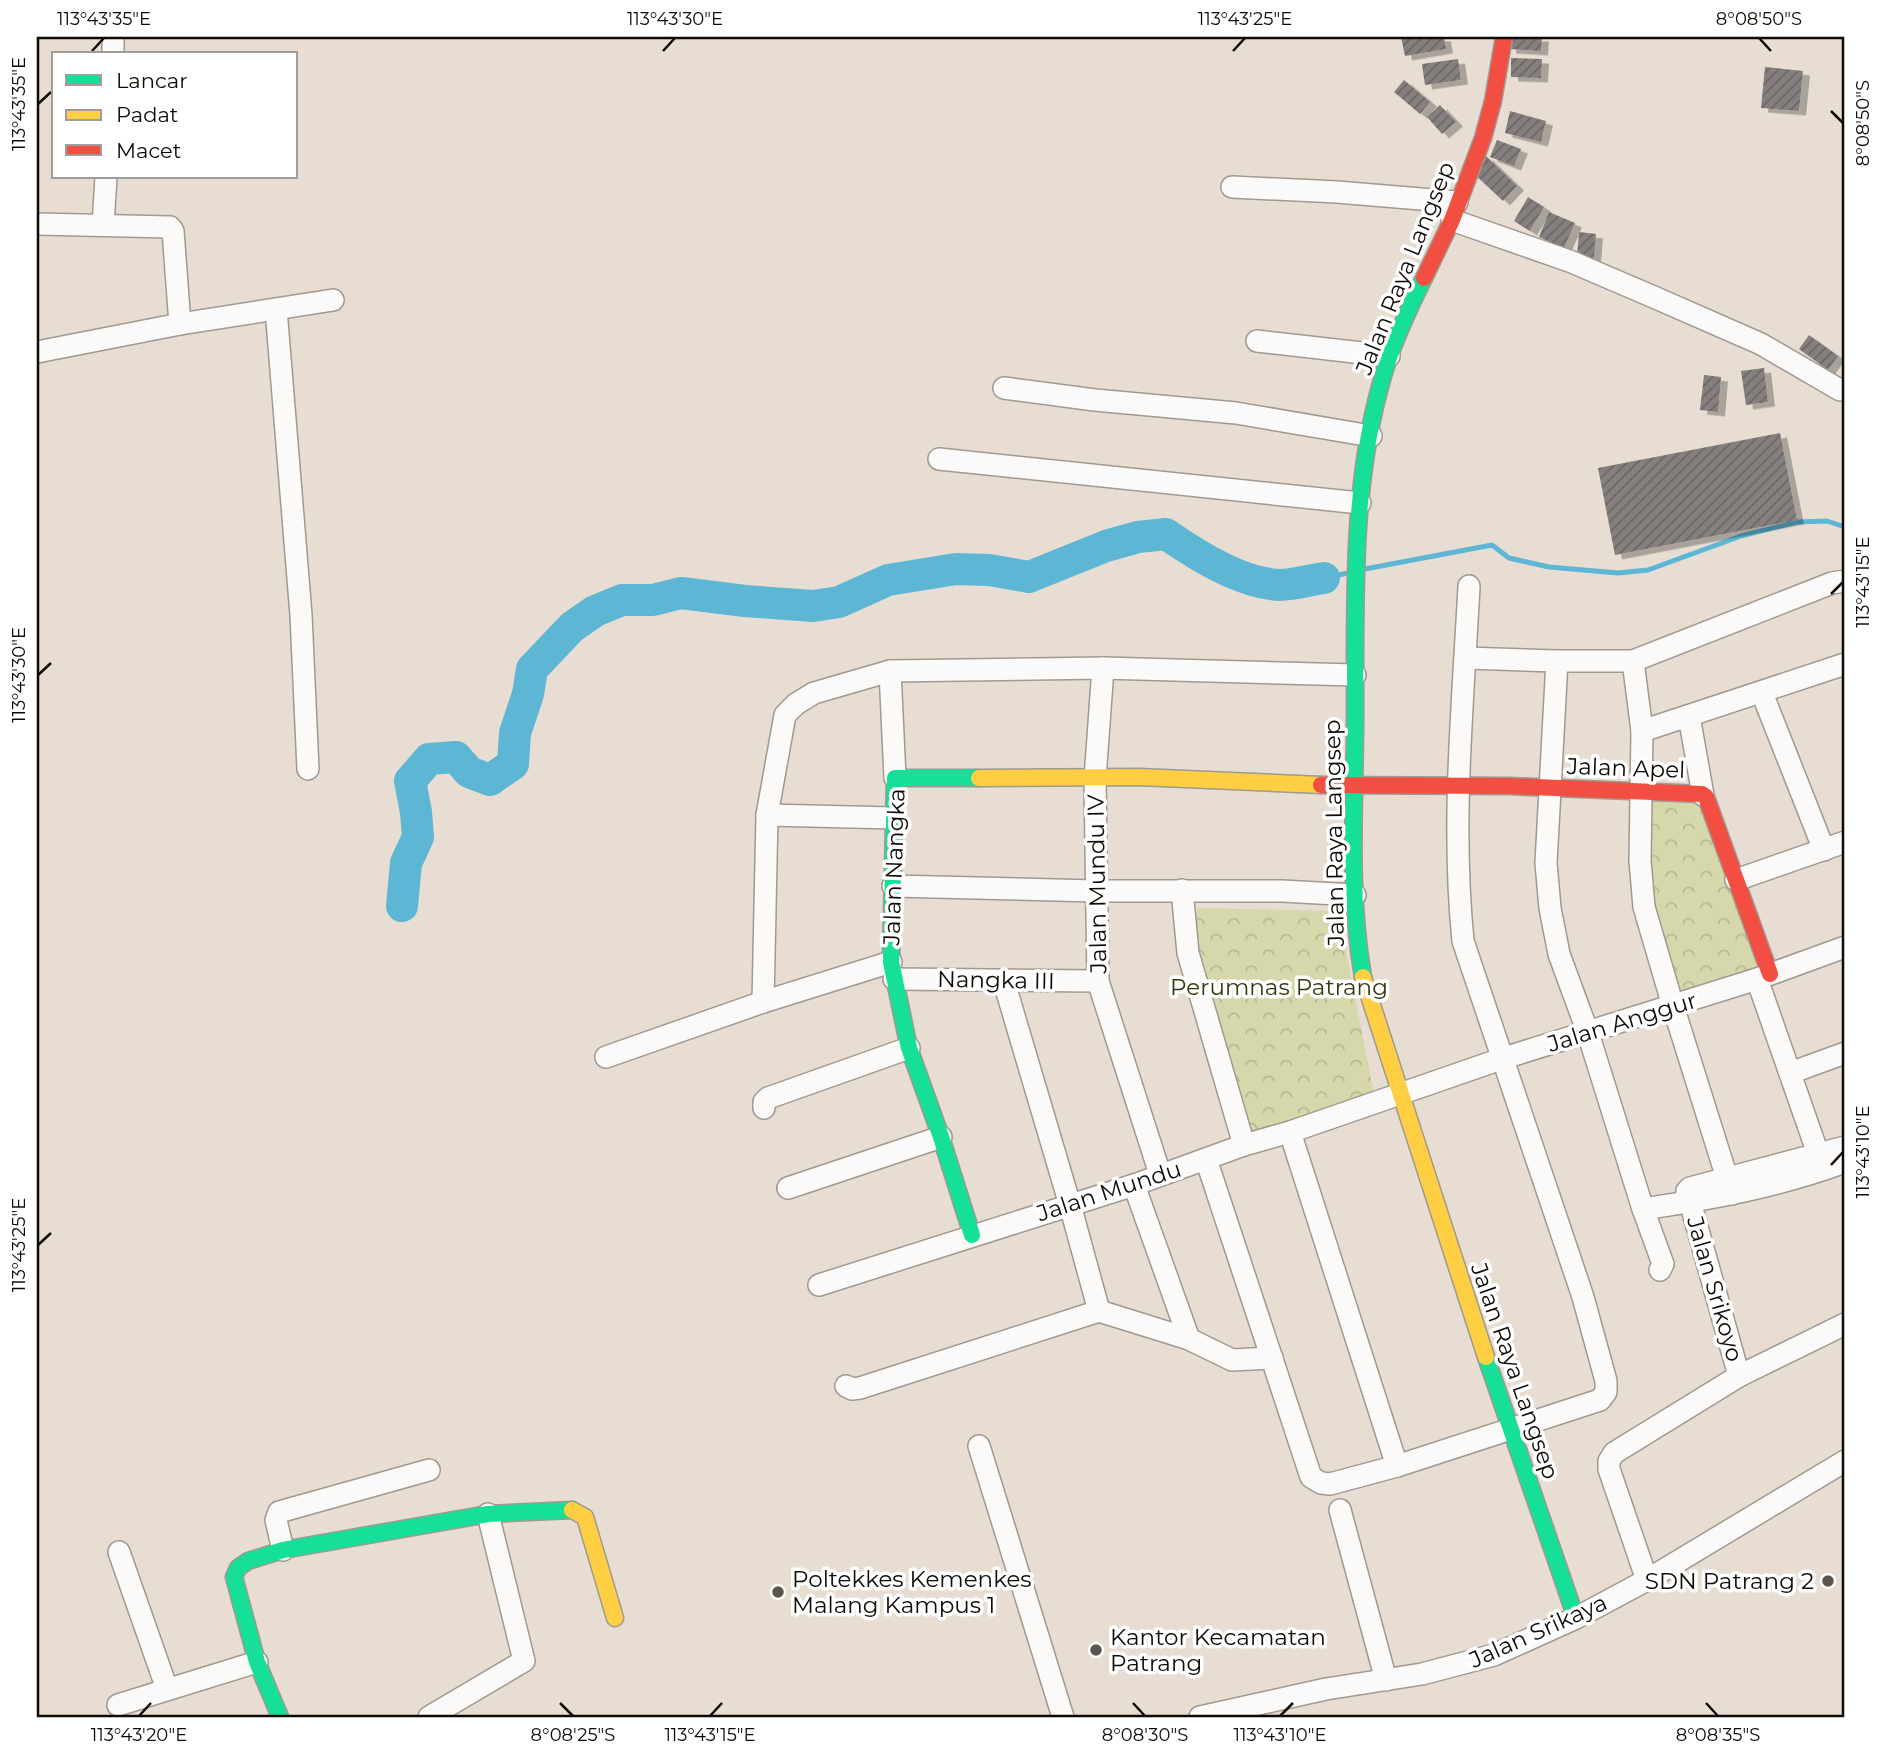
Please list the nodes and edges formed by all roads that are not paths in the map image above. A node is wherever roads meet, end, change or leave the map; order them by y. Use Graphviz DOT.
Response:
graph roads {
  1 [pos="1504,37"];
  2 [pos="106,178"];
  3 [pos="1232,187"];
  4 [pos="1454,211"];
  5 [pos="37,224"];
  6 [pos="103,225"];
  7 [pos="333,300"];
  8 [pos="275,309"];
  9 [pos="180,324"];
  10 [pos="1257,341"];
  11 [pos="37,352"];
  12 [pos="1389,356"];
  13 [pos="1004,388"];
  14 [pos="1840,390"];
  15 [pos="1371,436"];
  16 [pos="939,459"];
  17 [pos="1360,503"];
  18 [pos="1845,581"];
  19 [pos="1469,586"];
  20 [pos="1466,658"];
  21 [pos="1557,661"];
  22 [pos="1633,661"];
  23 [pos="1103,668"];
  24 [pos="1844,668"];
  25 [pos="890,671"];
  26 [pos="1355,675"];
  27 [pos="1762,693"];
  28 [pos="1689,716"];
  29 [pos="1642,731"];
  30 [pos="309,769"];
  31 [pos="895,778"];
  32 [pos="1094,779"];
  33 [pos="1460,786"];
  34 [pos="1356,787"];
  35 [pos="1549,788"];
  36 [pos="1640,791"];
  37 [pos="1703,795"];
  38 [pos="767,816"];
  39 [pos="894,818"];
  40 [pos="1845,842"];
  41 [pos="1824,850"];
  42 [pos="1736,880"];
  43 [pos="893,886"];
  44 [pos="1182,890"];
  45 [pos="1095,891"];
  46 [pos="1355,895"];
  47 [pos="1845,947"];
  48 [pos="892,970"];
  49 [pos="1763,976"];
  50 [pos="1098,981"];
  51 [pos="1004,982"];
  52 [pos="763,1002"];
  53 [pos="1672,1006"];
  54 [pos="1588,1033"];
  55 [pos="909,1048"];
  56 [pos="1845,1053"];
  57 [pos="606,1057"];
  58 [pos="1501,1059"];
  59 [pos="1790,1073"];
  60 [pos="1398,1094"];
  61 [pos="764,1108"];
  62 [pos="1290,1132"];
  63 [pos="941,1136"];
  64 [pos="1244,1145"];
  65 [pos="1845,1147"];
  66 [pos="1206,1159"];
  67 [pos="1845,1162"];
  68 [pos="1820,1163"];
  69 [pos="1160,1174"];
  70 [pos="1134,1185"];
  71 [pos="1730,1187"];
  72 [pos="788,1188"];
  73 [pos="1690,1202"];
  74 [pos="1070,1205"];
  75 [pos="1643,1209"];
  76 [pos="972,1235"];
  77 [pos="1660,1270"];
  78 [pos="819,1285"];
  79 [pos="1099,1311"];
  80 [pos="1845,1324"];
  81 [pos="1189,1339"];
  82 [pos="1272,1358"];
  83 [pos="1739,1376"];
  84 [pos="846,1386"];
  85 [pos="1510,1430"];
  86 [pos="979,1446"];
  87 [pos="1845,1461"];
  88 [pos="1397,1466"];
  89 [pos="429,1470"];
  90 [pos="1340,1510"];
  91 [pos="488,1514"];
  92 [pos="284,1550"];
  93 [pos="119,1552"];
  94 [pos="1647,1580"];
  95 [pos="615,1618"];
  96 [pos="1576,1618"];
  97 [pos="257,1662"];
  98 [pos="1386,1680"];
  99 [pos="167,1689"];
  100 [pos="118,1705"];
  101 [pos="280,1717"];
  102 [pos="429,1717"];
  103 [pos="1063,1717"];
  104 [pos="1199,1717"];
  1 -- 4 [label="street, Jalan Raya Langsep"];
  2 -- 6 [label="street"];
  3 -- 4 [label="street"];
  4 -- 12 [label="street, Jalan Raya Langsep"];
  4 -- 14 [label="street"];
  5 -- 6 [label="street"];
  6 -- 9 [label="street"];
  7 -- 8 [label="street"];
  8 -- 9 [label="street"];
  8 -- 30 [label="street"];
  9 -- 11 [label="street"];
  10 -- 12 [label="street"];
  12 -- 15 [label="street, Jalan Raya Langsep"];
  13 -- 15 [label="street"];
  15 -- 17 [label="street, Jalan Raya Langsep"];
  16 -- 17 [label="street"];
  17 -- 26 [label="street, Jalan Raya Langsep"];
  18 -- 22 [label="street"];
  19 -- 20 [label="street"];
  20 -- 21 [label="street"];
  20 -- 33 [label="street"];
  21 -- 22 [label="street"];
  21 -- 35 [label="street"];
  22 -- 29 [label="street"];
  23 -- 25 [label="street"];
  23 -- 26 [label="street"];
  23 -- 32 [label="street, Jalan Mundu IV"];
  24 -- 27 [label="street"];
  25 -- 31 [label="street"];
  25 -- 38 [label="street"];
  26 -- 34 [label="street, Jalan Raya Langsep"];
  27 -- 28 [label="street"];
  27 -- 41 [label="street"];
  28 -- 29 [label="street"];
  28 -- 37 [label="street"];
  29 -- 36 [label="street"];
  31 -- 32 [label="street, Jalan Nangka"];
  31 -- 39 [label="street, Jalan Nangka"];
  32 -- 34 [label="street, Jalan Nangka"];
  32 -- 45 [label="street, Jalan Mundu IV"];
  33 -- 34 [label="street, Jalan Apel"];
  33 -- 35 [label="street, Jalan Apel"];
  33 -- 58 [label="street"];
  34 -- 46 [label="street, Jalan Raya Langsep"];
  35 -- 36 [label="street, Jalan Apel"];
  35 -- 54 [label="street"];
  36 -- 37 [label="street, Jalan Apel"];
  36 -- 53 [label="street"];
  37 -- 42 [label="street, Jalan Apel"];
  38 -- 39 [label="street"];
  38 -- 52 [label="street"];
  39 -- 43 [label="street, Jalan Nangka"];
  40 -- 41 [label="street"];
  41 -- 42 [label="street"];
  42 -- 49 [label="street, Jalan Apel"];
  43 -- 45 [label="street"];
  43 -- 48 [label="street, Jalan Nangka"];
  44 -- 45 [label="street"];
  44 -- 46 [label="street"];
  44 -- 64 [label="street"];
  45 -- 50 [label="street, Jalan Mundu IV"];
  46 -- 60 [label="street, Jalan Raya Langsep"];
  47 -- 49 [label="street, Jalan Anggur"];
  48 -- 51 [label="street, Nangka III"];
  48 -- 52 [label="street, Nangka III"];
  48 -- 55 [label="street, Jalan Nangka"];
  49 -- 53 [label="street, Jalan Anggur"];
  49 -- 59 [label="street"];
  50 -- 51 [label="street, Nangka III"];
  50 -- 69 [label="street, Jalan Mundu IV"];
  51 -- 74 [label="street"];
  52 -- 57 [label="street, Nangka III"];
  53 -- 54 [label="street, Jalan Anggur"];
  53 -- 71 [label="street"];
  54 -- 58 [label="street, Jalan Anggur"];
  54 -- 75 [label="street"];
  55 -- 61 [label="street"];
  55 -- 63 [label="street, Jalan Nangka"];
  56 -- 59 [label="street"];
  58 -- 60 [label="street, Jalan Anggur"];
  58 -- 85 [label="street"];
  59 -- 68 [label="street"];
  60 -- 62 [label="street, Jalan Mundu"];
  60 -- 85 [label="street, Jalan Raya Langsep"];
  62 -- 64 [label="street, Jalan Mundu"];
  62 -- 88 [label="street"];
  63 -- 72 [label="street"];
  63 -- 76 [label="street, Jalan Nangka"];
  64 -- 66 [label="street, Jalan Mundu"];
  65 -- 68 [label="street"];
  66 -- 69 [label="street, Jalan Mundu"];
  66 -- 82 [label="street"];
  67 -- 68 [label="street"];
  68 -- 71 [label="street"];
  69 -- 70 [label="street, Jalan Mundu"];
  70 -- 74 [label="street, Jalan Mundu"];
  70 -- 81 [label="street"];
  71 -- 73 [label="street"];
  73 -- 75 [label="street"];
  73 -- 83 [label="street, Jalan Srikoyo"];
  74 -- 76 [label="street, Jalan Mundu"];
  74 -- 79 [label="street"];
  75 -- 77 [label="street"];
  76 -- 78 [label="street, Jalan Mundu"];
  79 -- 81 [label="street"];
  79 -- 84 [label="street"];
  80 -- 83 [label="street"];
  81 -- 82 [label="street"];
  82 -- 88 [label="street"];
  83 -- 94 [label="street"];
  85 -- 88 [label="street"];
  85 -- 96 [label="street, Jalan Raya Langsep"];
  86 -- 103 [label="street"];
  87 -- 94 [label="street, Jalan Srikaya"];
  89 -- 92 [label="street"];
  90 -- 98 [label="street"];
  91 -- 92 [label="street"];
  91 -- 95 [label="street"];
  91 -- 102 [label="street"];
  92 -- 97 [label="street"];
  93 -- 99 [label="street"];
  94 -- 96 [label="street, Jalan Srikaya"];
  96 -- 98 [label="street, Jalan Srikaya"];
  97 -- 99 [label="street"];
  97 -- 101 [label="street"];
  98 -- 104 [label="street, Jalan Srikaya"];
  99 -- 100 [label="street"];
}
